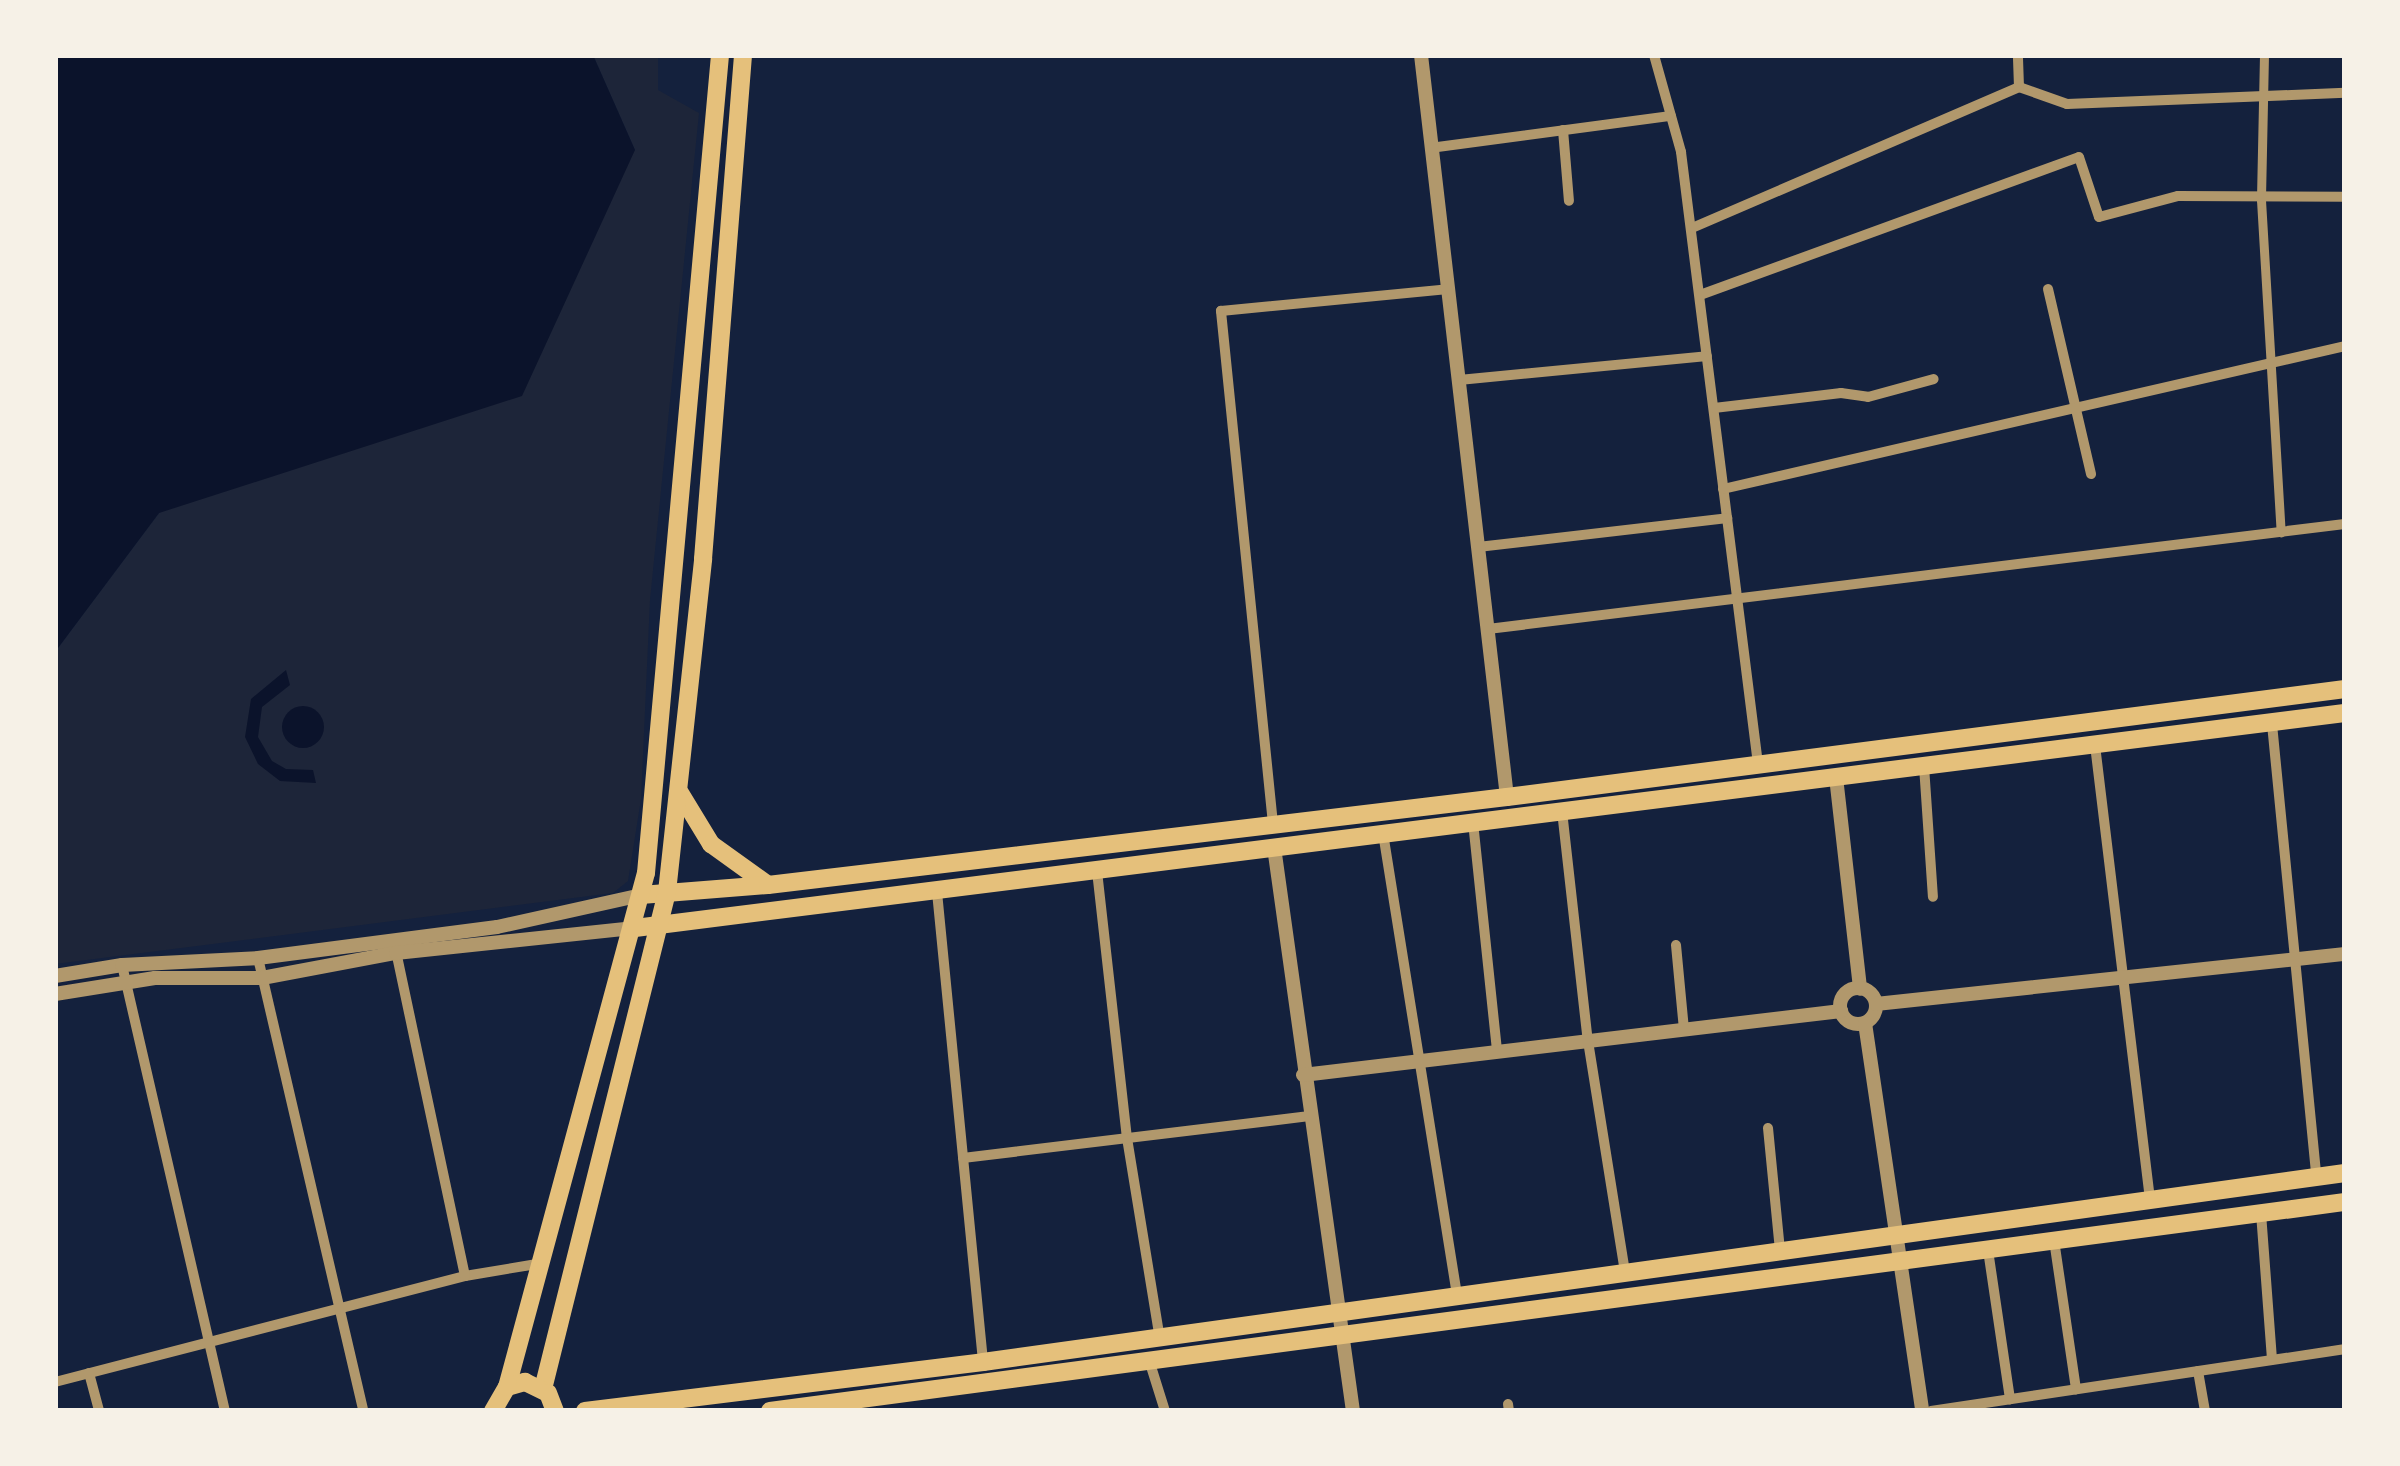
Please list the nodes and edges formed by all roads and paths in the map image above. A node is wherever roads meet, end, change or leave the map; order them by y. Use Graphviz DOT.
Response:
graph roads {
  1 [pos="720,55"];
  2 [pos="743,55"];
  3 [pos="1421,55"];
  4 [pos="2018,55"];
  5 [pos="2264,55"];
  6 [pos="1656,56"];
  7 [pos="2019,87"];
  8 [pos="2345,92"];
  9 [pos="2264,94"];
  10 [pos="1671,116"];
  11 [pos="1563,130"];
  12 [pos="1430,148"];
  13 [pos="2345,197"];
  14 [pos="1569,200"];
  15 [pos="2262,200"];
  16 [pos="1692,228"];
  17 [pos="2048,288"];
  18 [pos="1448,289"];
  19 [pos="1700,296"];
  20 [pos="2345,346"];
  21 [pos="1707,356"];
  22 [pos="2269,362"];
  23 [pos="1458,380"];
  24 [pos="1934,380"];
  25 [pos="1714,408"];
  26 [pos="2077,409"];
  27 [pos="2090,474"];
  28 [pos="1723,489"];
  29 [pos="1727,518"];
  30 [pos="2345,524"];
  31 [pos="2280,532"];
  32 [pos="1478,546"];
  33 [pos="1737,598"];
  34 [pos="1488,629"];
  35 [pos="2345,689"];
  36 [pos="2164,713"];
  37 [pos="2345,714"];
  38 [pos="2272,724"];
  39 [pos="2167,736"];
  40 [pos="2095,745"];
  41 [pos="1758,764"];
  42 [pos="1924,766"];
  43 [pos="1836,777"];
  44 [pos="680,793"];
  45 [pos="1508,797"];
  46 [pos="1562,810"];
  47 [pos="1473,821"];
  48 [pos="1274,824"];
  49 [pos="1382,833"];
  50 [pos="1274,848"];
  51 [pos="895,869"];
  52 [pos="1097,871"];
  53 [pos="768,885"];
  54 [pos="667,892"];
  55 [pos="937,892"];
  56 [pos="641,894"];
  57 [pos="899,896"];
  58 [pos="1933,897"];
  59 [pos="662,924"];
  60 [pos="634,928"];
  61 [pos="394,945"];
  62 [pos="1676,945"];
  63 [pos="2345,954"];
  64 [pos="258,958"];
  65 [pos="2290,960"];
  66 [pos="122,965"];
  67 [pos="55,976"];
  68 [pos="262,978"];
  69 [pos="2121,979"];
  70 [pos="1860,988"];
  71 [pos="55,994"];
  72 [pos="1876,1004"];
  73 [pos="1841,1011"];
  74 [pos="1865,1023"];
  75 [pos="1684,1030"];
  76 [pos="1588,1041"];
  77 [pos="1496,1052"];
  78 [pos="1421,1061"];
  79 [pos="1302,1075"];
  80 [pos="1308,1116"];
  81 [pos="1768,1128"];
  82 [pos="1128,1138"];
  83 [pos="963,1158"];
  84 [pos="2345,1173"];
  85 [pos="2316,1176"];
  86 [pos="2150,1200"];
  87 [pos="2345,1202"];
  88 [pos="2261,1213"];
  89 [pos="1894,1236"];
  90 [pos="2054,1240"];
  91 [pos="1988,1250"];
  92 [pos="1780,1251"];
  93 [pos="544,1263"];
  94 [pos="1897,1263"];
  95 [pos="1625,1273"];
  96 [pos="465,1276"];
  97 [pos="1458,1294"];
  98 [pos="338,1310"];
  99 [pos="1336,1310"];
  100 [pos="1159,1334"];
  101 [pos="1339,1334"];
  102 [pos="207,1344"];
  103 [pos="2345,1349"];
  104 [pos="1149,1359"];
  105 [pos="2272,1360"];
  106 [pos="983,1362"];
  107 [pos="2198,1371"];
  108 [pos="89,1374"];
  109 [pos="55,1382"];
  110 [pos="507,1388"];
  111 [pos="544,1388"];
  112 [pos="2076,1389"];
  113 [pos="2010,1399"];
  114 [pos="99,1411"];
  115 [pos="225,1411"];
  116 [pos="362,1411"];
  117 [pos="494,1411"];
  118 [pos="555,1411"];
  119 [pos="585,1411"];
  120 [pos="770,1411"];
  121 [pos="1165,1411"];
  122 [pos="1353,1411"];
  123 [pos="1922,1411"];
  124 [pos="1931,1411"];
  125 [pos="2205,1411"];
  1 -- 56 [label="main road"];
  2 -- 44 [label="main road"];
  3 -- 12 [label="street"];
  4 -- 7 [label="street"];
  5 -- 9 [label="street"];
  6 -- 10 [label="street"];
  7 -- 9 [label="street"];
  7 -- 16 [label="street"];
  8 -- 9 [label="street"];
  9 -- 15 [label="street"];
  10 -- 11 [label="street"];
  10 -- 16 [label="street"];
  11 -- 12 [label="street"];
  11 -- 14 [label="street"];
  12 -- 18 [label="street"];
  13 -- 15 [label="street"];
  15 -- 19 [label="street"];
  15 -- 22 [label="street"];
  16 -- 19 [label="street"];
  17 -- 26 [label="street"];
  18 -- 23 [label="street"];
  18 -- 48 [label="street"];
  19 -- 21 [label="street"];
  20 -- 22 [label="street"];
  21 -- 23 [label="street"];
  21 -- 25 [label="street"];
  22 -- 26 [label="street"];
  22 -- 31 [label="street"];
  23 -- 32 [label="street"];
  24 -- 25 [label="street"];
  25 -- 28 [label="street"];
  26 -- 27 [label="street"];
  26 -- 28 [label="street"];
  28 -- 29 [label="street"];
  29 -- 32 [label="street"];
  29 -- 33 [label="street"];
  30 -- 31 [label="street"];
  31 -- 33 [label="street"];
  32 -- 34 [label="street"];
  33 -- 34 [label="street"];
  33 -- 41 [label="street"];
  34 -- 45 [label="street"];
  35 -- 36 [label="main road"];
  36 -- 39 [label="main road"];
  36 -- 41 [label="main road"];
  37 -- 38 [label="main road"];
  38 -- 39 [label="main road"];
  38 -- 65 [label="street"];
  39 -- 40 [label="main road"];
  40 -- 42 [label="main road"];
  40 -- 69 [label="street"];
  41 -- 45 [label="main road"];
  42 -- 43 [label="main road"];
  42 -- 58 [label="street"];
  43 -- 46 [label="main road"];
  43 -- 70 [label="street"];
  44 -- 53 [label="main road"];
  44 -- 54 [label="main road"];
  45 -- 48 [label="main road"];
  46 -- 47 [label="main road"];
  46 -- 76 [label="street"];
  47 -- 49 [label="main road"];
  47 -- 77 [label="street"];
  48 -- 51 [label="main road"];
  49 -- 50 [label="main road"];
  49 -- 78 [label="street"];
  50 -- 52 [label="main road"];
  50 -- 79 [label="street"];
  51 -- 53 [label="main road"];
  51 -- 57 [label="main road"];
  52 -- 55 [label="main road"];
  52 -- 82 [label="street"];
  53 -- 54 [label="main road"];
  54 -- 56 [label="main road"];
  54 -- 59 [label="main road"];
  55 -- 57 [label="main road"];
  55 -- 83 [label="street"];
  56 -- 60 [label="main road"];
  56 -- 61 [label="street"];
  57 -- 59 [label="main road"];
  59 -- 60 [label="main road"];
  59 -- 111 [label="main road"];
  60 -- 61 [label="street"];
  60 -- 93 [label="main road"];
  61 -- 64 [label="street"];
  61 -- 68 [label="street"];
  61 -- 96 [label="street"];
  62 -- 75 [label="street"];
  63 -- 65 [label="street"];
  64 -- 66 [label="street"];
  64 -- 68 [label="street"];
  65 -- 69 [label="street"];
  65 -- 85 [label="street"];
  66 -- 67 [label="street"];
  66 -- 102 [label="street"];
  68 -- 71 [label="street"];
  68 -- 98 [label="street"];
  69 -- 72 [label="street"];
  69 -- 86 [label="street"];
  70 -- 72 [label="street"];
  70 -- 73 [label="street"];
  72 -- 74 [label="street"];
  73 -- 74 [label="street"];
  73 -- 75 [label="street"];
  74 -- 89 [label="street"];
  75 -- 76 [label="street"];
  76 -- 77 [label="street"];
  76 -- 95 [label="street"];
  77 -- 78 [label="street"];
  78 -- 79 [label="street"];
  78 -- 97 [label="street"];
  79 -- 80 [label="street"];
  80 -- 82 [label="street"];
  80 -- 99 [label="street"];
  81 -- 92 [label="street"];
  82 -- 83 [label="street"];
  82 -- 100 [label="street"];
  83 -- 106 [label="street"];
  84 -- 85 [label="main road"];
  85 -- 86 [label="main road"];
  86 -- 89 [label="main road"];
  87 -- 88 [label="main road"];
  88 -- 90 [label="main road"];
  88 -- 105 [label="street"];
  89 -- 92 [label="main road"];
  89 -- 94 [label="street"];
  90 -- 91 [label="main road"];
  90 -- 112 [label="street"];
  91 -- 94 [label="main road"];
  91 -- 113 [label="street"];
  92 -- 95 [label="main road"];
  93 -- 96 [label="street"];
  93 -- 110 [label="main road"];
  94 -- 101 [label="main road"];
  94 -- 123 [label="street"];
  95 -- 97 [label="main road"];
  96 -- 98 [label="street"];
  97 -- 99 [label="main road"];
  98 -- 102 [label="street"];
  98 -- 116 [label="street"];
  99 -- 100 [label="main road"];
  99 -- 101 [label="street"];
  100 -- 106 [label="main road"];
  101 -- 104 [label="main road"];
  101 -- 122 [label="street"];
  102 -- 108 [label="street"];
  102 -- 115 [label="street"];
  103 -- 105 [label="street"];
  104 -- 120 [label="main road"];
  104 -- 121 [label="street"];
  105 -- 107 [label="street"];
  106 -- 119 [label="main road"];
  107 -- 112 [label="street"];
  107 -- 125 [label="street"];
  108 -- 109 [label="street"];
  108 -- 114 [label="street"];
  110 -- 111 [label="main road"];
  110 -- 117 [label="main road"];
  111 -- 118 [label="main road"];
  112 -- 113 [label="street"];
  113 -- 124 [label="street"];
}
